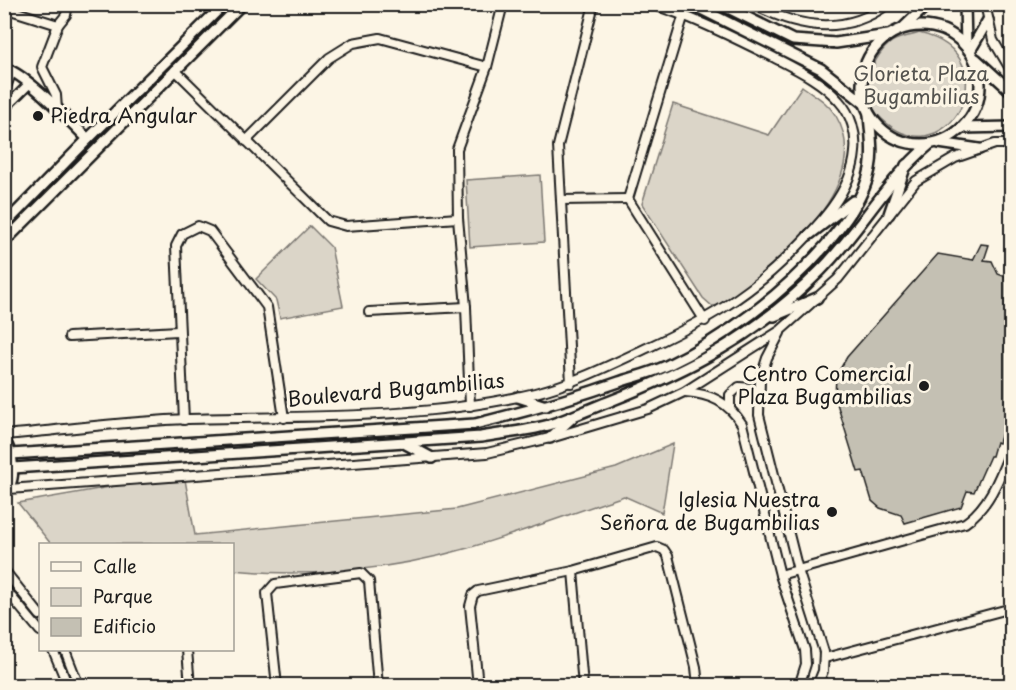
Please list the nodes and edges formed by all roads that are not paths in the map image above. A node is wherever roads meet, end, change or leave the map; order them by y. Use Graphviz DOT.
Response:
graph roads {
  1 [pos="68,4"];
  2 [pos="224,4"];
  3 [pos="503,4"];
  4 [pos="594,4"];
  5 [pos="650,4"];
  6 [pos="691,4"];
  7 [pos="720,4"];
  8 [pos="753,4"];
  9 [pos="888,4"];
  10 [pos="928,4"];
  11 [pos="965,4"];
  12 [pos="986,4"];
  13 [pos="237,6"];
  14 [pos="4,8"];
  15 [pos="684,14"];
  16 [pos="988,20"];
  17 [pos="58,25"];
  18 [pos="902,29"];
  19 [pos="890,34"];
  20 [pos="969,51"];
  21 [pos="487,67"];
  22 [pos="8,69"];
  23 [pos="175,70"];
  24 [pos="1011,72"];
  25 [pos="29,84"];
  26 [pos="1011,92"];
  27 [pos="4,93"];
  28 [pos="864,103"];
  29 [pos="4,109"];
  30 [pos="57,110"];
  31 [pos="869,114"];
  32 [pos="1011,127"];
  33 [pos="962,128"];
  34 [pos="88,139"];
  35 [pos="246,141"];
  36 [pos="933,143"];
  37 [pos="1011,144"];
  38 [pos="979,148"];
  39 [pos="906,165"];
  40 [pos="860,196"];
  41 [pos="628,199"];
  42 [pos="561,200"];
  43 [pos="889,214"];
  44 [pos="458,218"];
  45 [pos="4,225"];
  46 [pos="809,235"];
  47 [pos="4,242"];
  48 [pos="818,298"];
  49 [pos="466,307"];
  50 [pos="369,312"];
  51 [pos="764,320"];
  52 [pos="705,321"];
  53 [pos="781,330"];
  54 [pos="178,331"];
  55 [pos="69,337"];
  56 [pos="571,382"];
  57 [pos="684,392"];
  58 [pos="518,397"];
  59 [pos="758,399"];
  60 [pos="470,406"];
  61 [pos="548,407"];
  62 [pos="730,408"];
  63 [pos="577,414"];
  64 [pos="284,418"];
  65 [pos="184,420"];
  66 [pos="4,435"];
  67 [pos="550,438"];
  68 [pos="4,440"];
  69 [pos="404,443"];
  70 [pos="1011,447"];
  71 [pos="11,454"];
  72 [pos="432,458"];
  73 [pos="1008,463"];
  74 [pos="13,468"];
  75 [pos="7,490"];
  76 [pos="4,570"];
  77 [pos="798,570"];
  78 [pos="573,571"];
  79 [pos="780,575"];
  80 [pos="4,588"];
  81 [pos="1011,608"];
  82 [pos="39,614"];
  83 [pos="39,630"];
  84 [pos="53,651"];
  85 [pos="65,651"];
  86 [pos="187,651"];
  87 [pos="825,658"];
  88 [pos="1011,682"];
  89 [pos="68,686"];
  90 [pos="79,686"];
  91 [pos="190,686"];
  92 [pos="277,686"];
  93 [pos="378,686"];
  94 [pos="478,686"];
  95 [pos="583,686"];
  96 [pos="698,686"];
  97 [pos="799,686"];
  98 [pos="817,686"];
  99 [pos="1001,686"];
  1 -- 17 [label="street"];
  2 -- 34 [label="street"];
  3 -- 21 [label="street"];
  4 -- 42 [label="street"];
  5 -- 15 [label="street, Boulevard Bugambilias"];
  6 -- 28 [label="street"];
  7 -- 19 [label="street"];
  8 -- 9 [label="street"];
  10 -- 18 [label="street"];
  11 -- 20 [label="street"];
  12 -- 16 [label="street"];
  13 -- 23 [label="street"];
  14 -- 17 [label="street"];
  15 -- 41 [label="street"];
  15 -- 46 [label="street, Boulevard Bugambilias"];
  16 -- 20 [label="street"];
  16 -- 24 [label="street"];
  17 -- 30 [label="street"];
  18 -- 19 [label="street"];
  18 -- 20 [label="street"];
  19 -- 28 [label="street"];
  20 -- 26 [label="street"];
  20 -- 33 [label="street"];
  21 -- 35 [label="street"];
  21 -- 44 [label="street"];
  22 -- 25 [label="street"];
  22 -- 27 [label="street"];
  23 -- 35 [label="street"];
  23 -- 47 [label="street"];
  25 -- 29 [label="street"];
  25 -- 30 [label="street"];
  28 -- 31 [label="street"];
  30 -- 34 [label="street"];
  31 -- 36 [label="street"];
  31 -- 40 [label="street, Boulevard Bugambilias"];
  32 -- 33 [label="street"];
  33 -- 36 [label="street"];
  34 -- 45 [label="street"];
  35 -- 44 [label="street"];
  36 -- 38 [label="street"];
  36 -- 39 [label="street"];
  37 -- 38 [label="street"];
  38 -- 43 [label="street"];
  39 -- 43 [label="street"];
  39 -- 51 [label="street"];
  40 -- 46 [label="street"];
  40 -- 61 [label="street, Boulevard Bugambilias"];
  41 -- 42 [label="street"];
  41 -- 52 [label="street"];
  42 -- 56 [label="street"];
  43 -- 48 [label="street"];
  44 -- 49 [label="street"];
  46 -- 52 [label="street, Boulevard Bugambilias"];
  48 -- 51 [label="street"];
  48 -- 53 [label="street"];
  49 -- 50 [label="street"];
  49 -- 60 [label="street"];
  51 -- 63 [label="street"];
  52 -- 56 [label="street, Boulevard Bugambilias"];
  53 -- 57 [label="street"];
  53 -- 59 [label="street"];
  54 -- 55 [label="street"];
  54 -- 64 [label="street"];
  54 -- 65 [label="street"];
  56 -- 58 [label="street, Boulevard Bugambilias"];
  57 -- 62 [label="street"];
  57 -- 67 [label="street"];
  58 -- 60 [label="street, Boulevard Bugambilias"];
  58 -- 61 [label="street"];
  59 -- 62 [label="street"];
  59 -- 77 [label="street"];
  60 -- 64 [label="street, Boulevard Bugambilias"];
  61 -- 71 [label="street, Boulevard Bugambilias"];
  62 -- 79 [label="street"];
  63 -- 67 [label="street"];
  63 -- 69 [label="street"];
  64 -- 65 [label="street, Boulevard Bugambilias"];
  65 -- 66 [label="street, Boulevard Bugambilias"];
  67 -- 72 [label="street"];
  68 -- 71 [label="street"];
  69 -- 72 [label="street"];
  69 -- 74 [label="street"];
  70 -- 73 [label="street"];
  71 -- 74 [label="street"];
  72 -- 75 [label="street"];
  73 -- 77 [label="street"];
  74 -- 75 [label="street"];
  76 -- 82 [label="street"];
  77 -- 79 [label="street"];
  77 -- 87 [label="street"];
  78 -- 94 [label="street"];
  78 -- 95 [label="street"];
  78 -- 96 [label="street"];
  79 -- 97 [label="street"];
  80 -- 83 [label="street"];
  81 -- 87 [label="street"];
  84 -- 89 [label="street"];
  85 -- 90 [label="street"];
  86 -- 91 [label="street"];
  87 -- 98 [label="street"];
  88 -- 99 [label="street"];
  92 -- 93 [label="street"];
}
